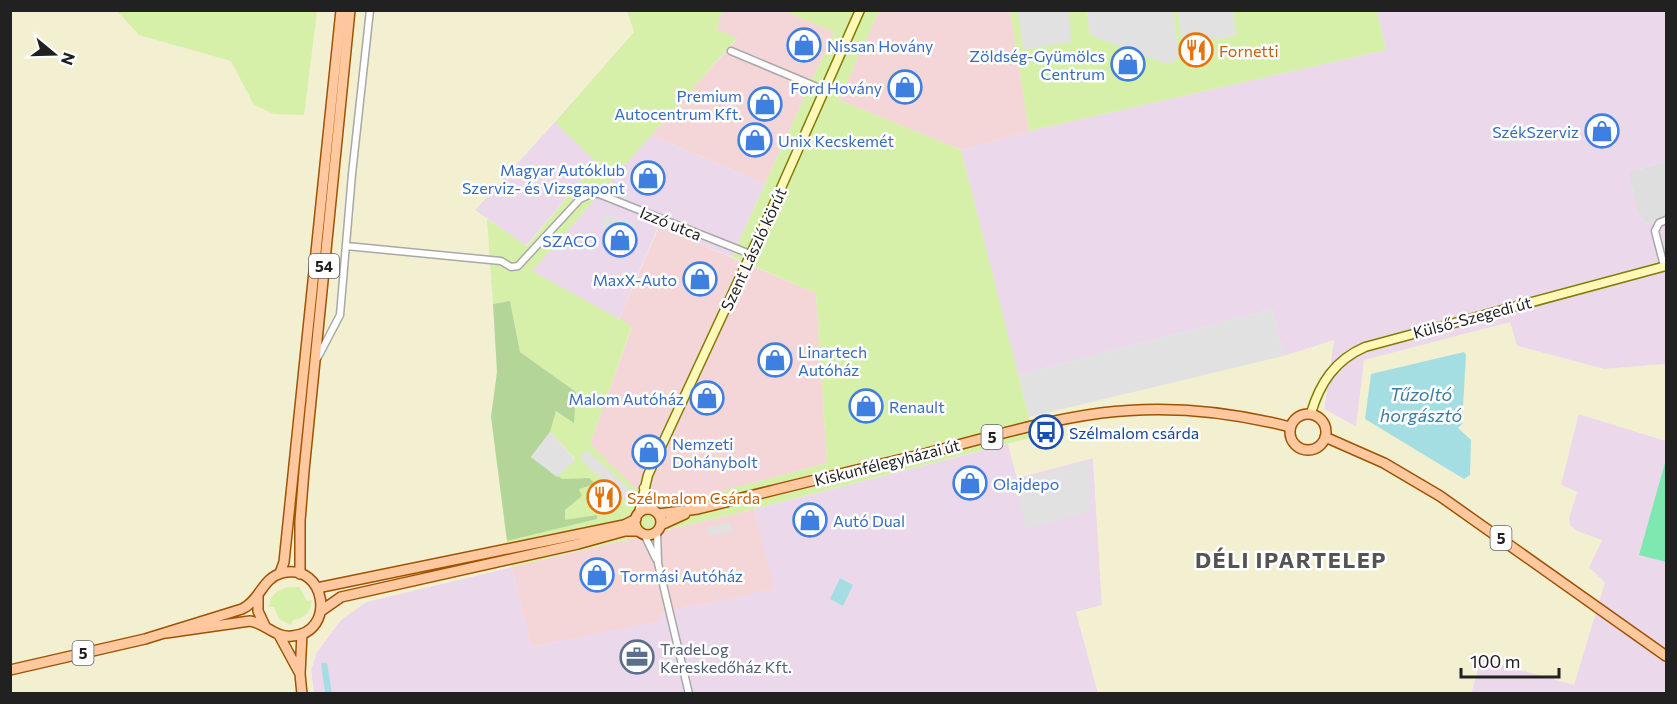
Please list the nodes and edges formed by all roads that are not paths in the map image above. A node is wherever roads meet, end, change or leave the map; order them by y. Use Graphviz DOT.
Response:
graph roads {
  1 [pos="341,10"];
  2 [pos="350,10"];
  3 [pos="370,10"];
  4 [pos="860,10"];
  5 [pos="731,51"];
  6 [pos="824,90"];
  7 [pos="1666,220"];
  8 [pos="346,246"];
  9 [pos="750,254"];
  10 [pos="1665,266"];
  11 [pos="314,365"];
  12 [pos="1311,413"];
  13 [pos="1290,427"];
  14 [pos="1325,437"];
  15 [pos="644,488"];
  16 [pos="698,509"];
  17 [pos="656,512"];
  18 [pos="638,516"];
  19 [pos="659,528"];
  20 [pos="641,532"];
  21 [pos="658,562"];
  22 [pos="280,573"];
  23 [pos="300,574"];
  24 [pos="317,588"];
  25 [pos="259,594"];
  26 [pos="321,611"];
  27 [pos="266,626"];
  28 [pos="166,633"];
  29 [pos="302,634"];
  30 [pos="279,635"];
  31 [pos="1666,656"];
  32 [pos="10,670"];
  33 [pos="300,674"];
  34 [pos="302,693"];
  35 [pos="689,693"];
  1 -- 22 [label="main road, 54"];
  2 -- 11 [label="main road, 54"];
  3 -- 8 [label="street"];
  4 -- 6 [label="street, Szent László körút"];
  5 -- 6 [label="street"];
  6 -- 9 [label="street, Szent László körút"];
  7 -- 10 [label="street"];
  8 -- 9 [label="street, Izzó utca"];
  8 -- 11 [label="street"];
  9 -- 15 [label="street, Szent László körút"];
  10 -- 12 [label="street, Külső-Szegedi út"];
  11 -- 23 [label="main road, 54"];
  12 -- 13 [label="main road"];
  12 -- 14 [label="main road"];
  13 -- 14 [label="main road"];
  13 -- 16 [label="main road, Kiskunfélegyházai út / 5"];
  14 -- 31 [label="main road, 5"];
  15 -- 17 [label="street"];
  15 -- 18 [label="street, Szent László körút"];
  16 -- 17 [label="main road, Kiskunfélegyházai út / 5"];
  16 -- 19 [label="main road, Kiskunfélegyházai út / 5"];
  17 -- 18 [label="main road, 5"];
  17 -- 19 [label="main road"];
  18 -- 20 [label="main road"];
  18 -- 24 [label="main road, 5"];
  19 -- 20 [label="main road, 5"];
  19 -- 21 [label="street"];
  20 -- 21 [label="street"];
  20 -- 26 [label="main road, 5"];
  21 -- 35 [label="street"];
  22 -- 23 [label="main road"];
  22 -- 25 [label="main road, 5"];
  23 -- 24 [label="main road"];
  24 -- 26 [label="main road"];
  25 -- 27 [label="main road"];
  25 -- 28 [label="main road, 5"];
  26 -- 29 [label="main road, 5"];
  27 -- 28 [label="main road, 5"];
  27 -- 30 [label="main road, 5"];
  28 -- 32 [label="main road, 5"];
  29 -- 30 [label="main road"];
  29 -- 33 [label="main road"];
  30 -- 33 [label="main road"];
  33 -- 34 [label="main road"];
}
